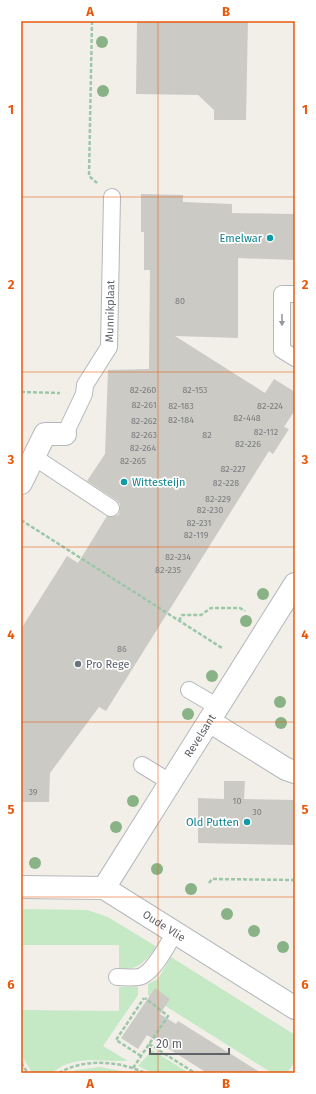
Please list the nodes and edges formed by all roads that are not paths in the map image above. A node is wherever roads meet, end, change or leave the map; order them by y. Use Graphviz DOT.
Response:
graph roads {
  1 [pos="112,197"];
  2 [pos="295,294"];
  3 [pos="295,358"];
  4 [pos="65,434"];
  5 [pos="34,457"];
  6 [pos="21,483"];
  7 [pos="111,508"];
  8 [pos="295,584"];
  9 [pos="189,690"];
  10 [pos="213,714"];
  11 [pos="142,765"];
  12 [pos="295,772"];
  13 [pos="170,782"];
  14 [pos="21,887"];
  15 [pos="104,888"];
  16 [pos="175,932"];
  17 [pos="117,977"];
  18 [pos="295,1008"];
  1 -- 4 [label="lane, Munnikplaat"];
  2 -- 3 [label="lane, one-way"];
  4 -- 5 [label="street, Munnikplaat"];
  5 -- 6 [label="street, Munnikplaat"];
  5 -- 7 [label="lane"];
  8 -- 10 [label="street, Revelsant"];
  9 -- 10 [label="lane"];
  10 -- 12 [label="street"];
  10 -- 13 [label="street, Revelsant"];
  11 -- 13 [label="lane"];
  13 -- 15 [label="street, Revelsant"];
  14 -- 15 [label="street"];
  15 -- 16 [label="street, Oude Vlie"];
  16 -- 17 [label="lane"];
  16 -- 18 [label="street, Oude Vlie"];
}
